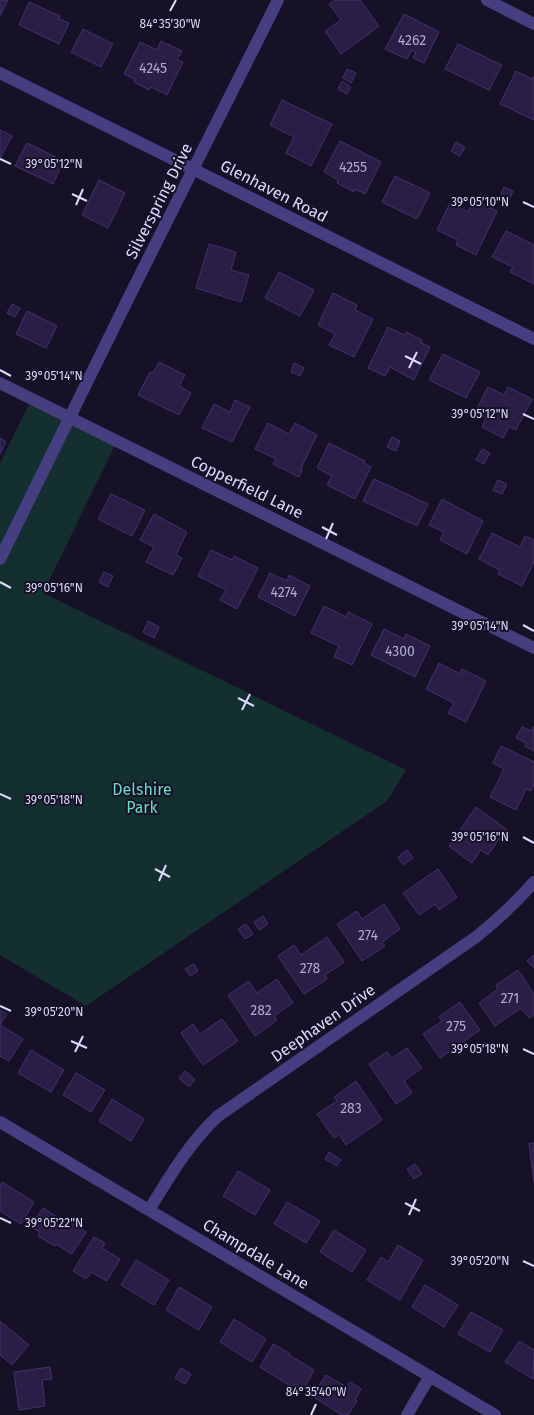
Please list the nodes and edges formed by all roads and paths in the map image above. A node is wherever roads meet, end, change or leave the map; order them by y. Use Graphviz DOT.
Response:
graph roads {
  1 [pos="278,0"];
  2 [pos="487,0"];
  3 [pos="534,24"];
  4 [pos="0,73"];
  5 [pos="194,169"];
  6 [pos="534,339"];
  7 [pos="0,383"];
  8 [pos="69,417"];
  9 [pos="0,559"];
  10 [pos="534,648"];
  11 [pos="534,882"];
  12 [pos="0,1122"];
  13 [pos="149,1210"];
  14 [pos="430,1376"];
  15 [pos="407,1415"];
  16 [pos="495,1415"];
  1 -- 5 [label="street, Silverspring Drive"];
  2 -- 3 [label="street"];
  4 -- 5 [label="street, Glenhaven Road"];
  5 -- 6 [label="street, Glenhaven Road"];
  5 -- 8 [label="street, Silverspring Drive"];
  7 -- 8 [label="street, Copperfield Lane"];
  8 -- 9 [label="street, Silverspring Drive"];
  8 -- 10 [label="street, Copperfield Lane"];
  11 -- 13 [label="street, Deephaven Drive"];
  12 -- 13 [label="street, Champdale Lane"];
  13 -- 14 [label="street, Champdale Lane"];
  14 -- 15 [label="street"];
  14 -- 16 [label="street, Champdale Lane"];
}
